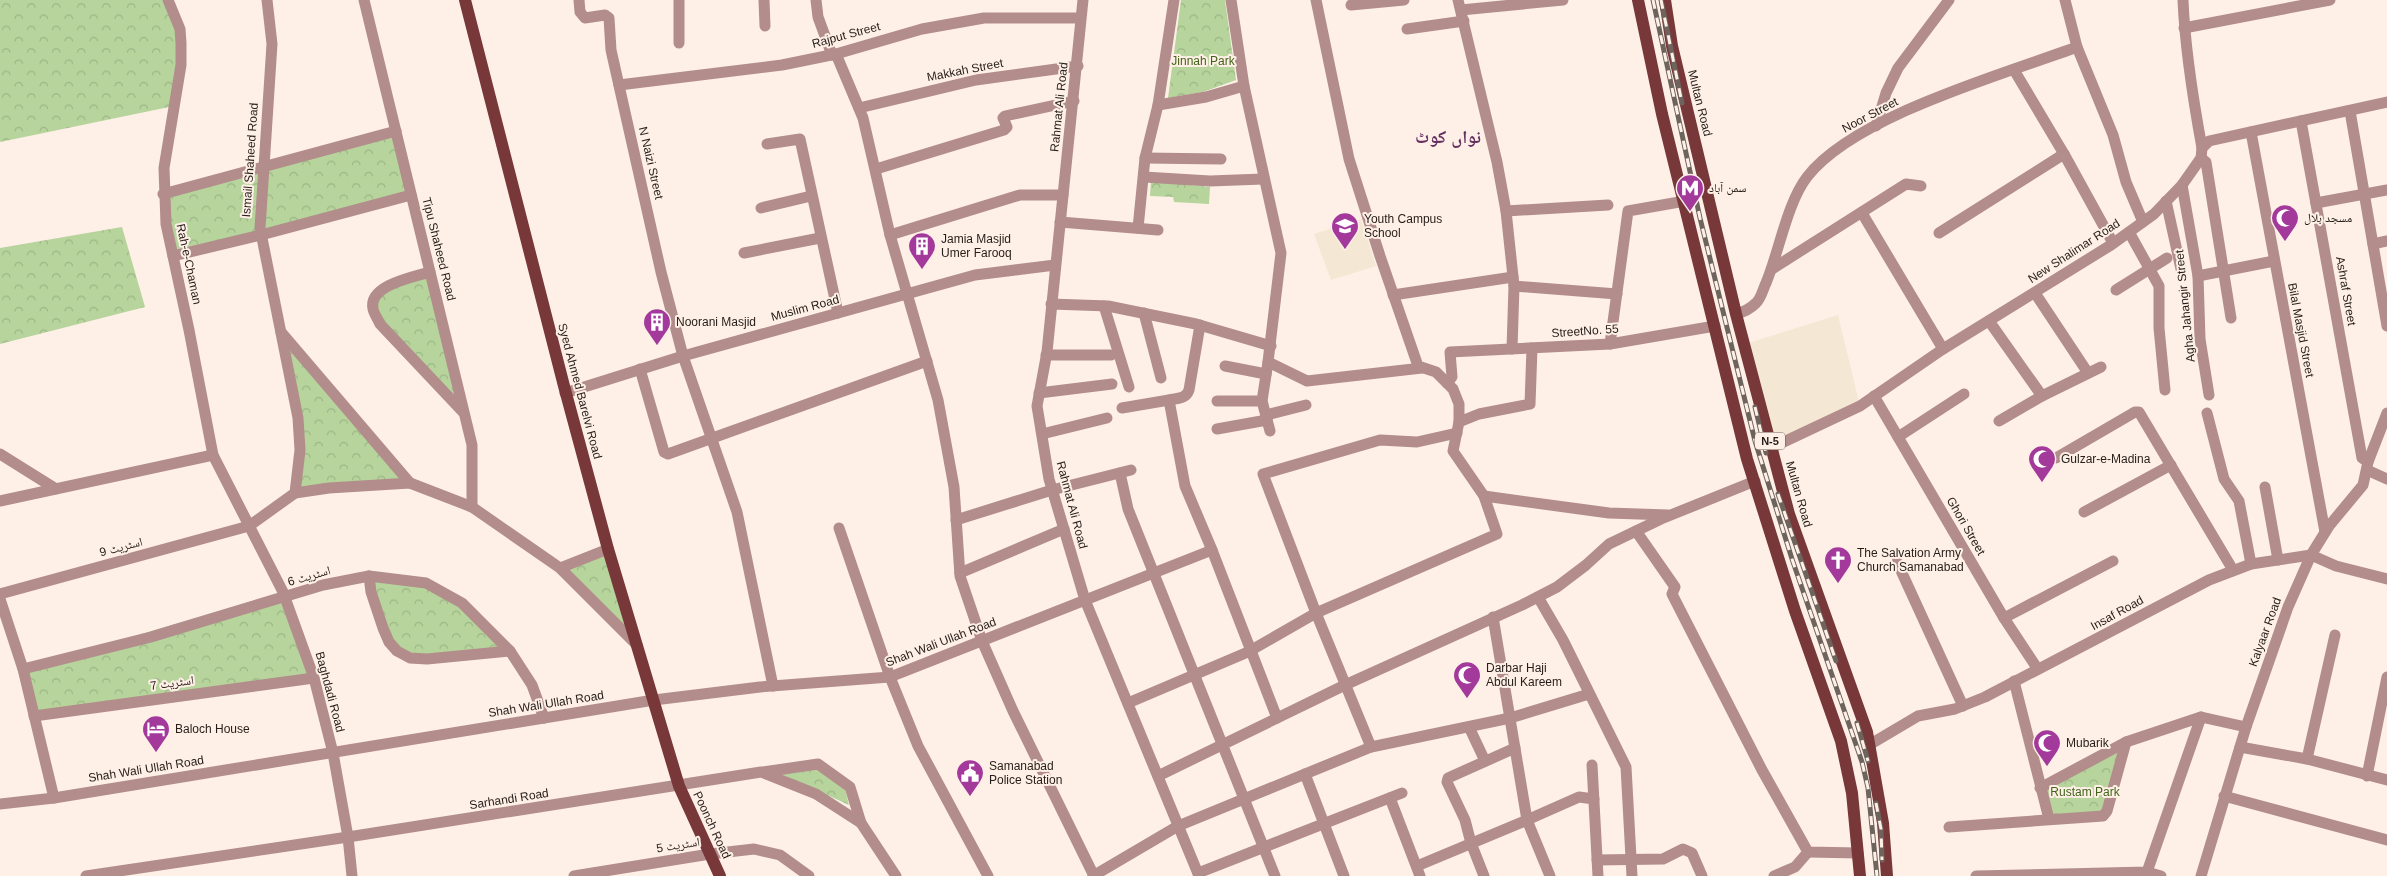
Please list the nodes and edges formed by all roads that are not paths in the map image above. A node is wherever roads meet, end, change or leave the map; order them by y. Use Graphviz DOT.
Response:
graph roads {
  1 [pos="168,0"];
  2 [pos="267,0"];
  3 [pos="364,0"];
  4 [pos="465,0"];
  5 [pos="580,0"];
  6 [pos="679,0"];
  7 [pos="764,0"];
  8 [pos="816,0"];
  9 [pos="1083,0"];
  10 [pos="1174,0"];
  11 [pos="1231,0"];
  12 [pos="1316,0"];
  13 [pos="1404,0"];
  14 [pos="1563,0"];
  15 [pos="1638,0"];
  16 [pos="1665,0"];
  17 [pos="1948,0"];
  18 [pos="2065,0"];
  19 [pos="2184,0"];
  20 [pos="2330,0"];
  21 [pos="1351,5"];
  22 [pos="1461,10"];
  23 [pos="1080,18"];
  24 [pos="765,26"];
  25 [pos="2184,28"];
  26 [pos="1407,29"];
  27 [pos="678,43"];
  28 [pos="2077,46"];
  29 [pos="834,54"];
  30 [pos="1078,66"];
  31 [pos="2014,70"];
  32 [pos="619,85"];
  33 [pos="1244,86"];
  34 [pos="1074,101"];
  35 [pos="2387,102"];
  36 [pos="1158,105"];
  37 [pos="859,108"];
  38 [pos="2350,111"];
  39 [pos="2302,121"];
  40 [pos="1876,126"];
  41 [pos="396,131"];
  42 [pos="2251,132"];
  43 [pos="767,144"];
  44 [pos="2201,153"];
  45 [pos="2064,154"];
  46 [pos="1144,158"];
  47 [pos="1221,159"];
  48 [pos="262,168"];
  49 [pos="876,170"];
  50 [pos="1144,177"];
  51 [pos="1264,178"];
  52 [pos="1921,186"];
  53 [pos="2182,186"];
  54 [pos="2387,190"];
  55 [pos="163,194"];
  56 [pos="411,194"];
  57 [pos="2364,194"];
  58 [pos="1063,195"];
  59 [pos="811,196"];
  60 [pos="1685,201"];
  61 [pos="2166,202"];
  62 [pos="2316,203"];
  63 [pos="1608,205"];
  64 [pos="761,208"];
  65 [pos="1506,212"];
  66 [pos="1862,213"];
  67 [pos="1060,222"];
  68 [pos="2143,222"];
  69 [pos="1138,228"];
  70 [pos="1158,230"];
  71 [pos="2129,232"];
  72 [pos="1939,233"];
  73 [pos="261,235"];
  74 [pos="890,235"];
  75 [pos="820,238"];
  76 [pos="2387,241"];
  77 [pos="2113,243"];
  78 [pos="2372,244"];
  79 [pos="744,253"];
  80 [pos="173,256"];
  81 [pos="2168,258"];
  82 [pos="2274,261"];
  83 [pos="1055,265"];
  84 [pos="2150,269"];
  85 [pos="2181,269"];
  86 [pos="1772,270"];
  87 [pos="2223,270"];
  88 [pos="430,272"];
  89 [pos="2198,276"];
  90 [pos="1513,282"];
  91 [pos="2116,290"];
  92 [pos="2035,292"];
  93 [pos="907,294"];
  94 [pos="1617,294"];
  95 [pos="1393,295"];
  96 [pos="1052,304"];
  97 [pos="1104,306"];
  98 [pos="838,313"];
  99 [pos="1144,313"];
  100 [pos="1736,314"];
  101 [pos="2231,318"];
  102 [pos="1989,321"];
  103 [pos="1200,325"];
  104 [pos="1715,326"];
  105 [pos="2387,326"];
  106 [pos="280,331"];
  107 [pos="1610,344"];
  108 [pos="1271,346"];
  109 [pos="1532,348"];
  110 [pos="1512,349"];
  111 [pos="1943,349"];
  112 [pos="1046,355"];
  113 [pos="1111,355"];
  114 [pos="683,356"];
  115 [pos="927,361"];
  116 [pos="1268,362"];
  117 [pos="1225,366"];
  118 [pos="2101,367"];
  119 [pos="1422,368"];
  120 [pos="640,370"];
  121 [pos="2088,373"];
  122 [pos="1266,374"];
  123 [pos="1161,378"];
  124 [pos="1447,383"];
  125 [pos="1112,384"];
  126 [pos="1129,387"];
  127 [pos="2165,390"];
  128 [pos="566,392"];
  129 [pos="1039,393"];
  130 [pos="1964,394"];
  131 [pos="2209,395"];
  132 [pos="1874,396"];
  133 [pos="2042,396"];
  134 [pos="1169,400"];
  135 [pos="1217,401"];
  136 [pos="1262,401"];
  137 [pos="1306,405"];
  138 [pos="1122,408"];
  139 [pos="464,413"];
  140 [pos="2207,413"];
  141 [pos="2387,413"];
  142 [pos="1107,418"];
  143 [pos="1999,421"];
  144 [pos="1268,422"];
  145 [pos="1458,427"];
  146 [pos="1217,429"];
  147 [pos="1042,434"];
  148 [pos="710,438"];
  149 [pos="1898,438"];
  150 [pos="1771,448"];
  151 [pos="0,454"];
  152 [pos="213,455"];
  153 [pos="2056,458"];
  154 [pos="2171,465"];
  155 [pos="2367,466"];
  156 [pos="2387,478"];
  157 [pos="1755,481"];
  158 [pos="410,483"];
  159 [pos="2265,487"];
  160 [pos="56,489"];
  161 [pos="1052,490"];
  162 [pos="295,493"];
  163 [pos="1484,496"];
  164 [pos="0,501"];
  165 [pos="472,507"];
  166 [pos="2084,512"];
  167 [pos="1672,515"];
  168 [pos="956,520"];
  169 [pos="249,526"];
  170 [pos="839,528"];
  171 [pos="1064,529"];
  172 [pos="1636,531"];
  173 [pos="2325,532"];
  174 [pos="608,549"];
  175 [pos="1212,550"];
  176 [pos="2311,555"];
  177 [pos="2278,560"];
  178 [pos="2113,561"];
  179 [pos="1896,562"];
  180 [pos="2252,564"];
  181 [pos="560,568"];
  182 [pos="2233,570"];
  183 [pos="960,572"];
  184 [pos="1155,574"];
  185 [pos="369,576"];
  186 [pos="2387,578"];
  187 [pos="0,594"];
  188 [pos="285,597"];
  189 [pos="1538,597"];
  190 [pos="0,599"];
  191 [pos="1085,600"];
  192 [pos="1316,613"];
  193 [pos="1493,617"];
  194 [pos="2004,618"];
  195 [pos="2335,635"];
  196 [pos="982,641"];
  197 [pos="639,647"];
  198 [pos="1251,650"];
  199 [pos="510,651"];
  200 [pos="2037,668"];
  201 [pos="23,669"];
  202 [pos="1195,674"];
  203 [pos="2387,676"];
  204 [pos="890,677"];
  205 [pos="314,678"];
  206 [pos="2014,681"];
  207 [pos="1345,685"];
  208 [pos="773,686"];
  209 [pos="1589,694"];
  210 [pos="654,700"];
  211 [pos="1128,703"];
  212 [pos="1963,706"];
  213 [pos="34,716"];
  214 [pos="2201,717"];
  215 [pos="2383,717"];
  216 [pos="544,718"];
  217 [pos="1277,718"];
  218 [pos="1510,718"];
  219 [pos="1469,726"];
  220 [pos="2246,727"];
  221 [pos="2126,742"];
  222 [pos="1223,744"];
  223 [pos="1870,745"];
  224 [pos="1371,747"];
  225 [pos="2240,747"];
  226 [pos="1515,748"];
  227 [pos="333,753"];
  228 [pos="2307,759"];
  229 [pos="1485,761"];
  230 [pos="1592,765"];
  231 [pos="761,772"];
  232 [pos="1305,774"];
  233 [pos="1158,776"];
  234 [pos="2366,776"];
  235 [pos="2387,780"];
  236 [pos="679,786"];
  237 [pos="2040,788"];
  238 [pos="1402,793"];
  239 [pos="2224,796"];
  240 [pos="54,798"];
  241 [pos="1245,798"];
  242 [pos="1390,798"];
  243 [pos="1594,799"];
  244 [pos="0,804"];
  245 [pos="2049,819"];
  246 [pos="1527,820"];
  247 [pos="861,823"];
  248 [pos="1325,824"];
  249 [pos="1178,826"];
  250 [pos="1949,827"];
  251 [pos="348,837"];
  252 [pos="2387,840"];
  253 [pos="1471,843"];
  254 [pos="1264,847"];
  255 [pos="1808,852"];
  256 [pos="1858,853"];
  257 [pos="710,854"];
  258 [pos="1631,858"];
  259 [pos="1597,860"];
  260 [pos="632,871"];
  261 [pos="1418,871"];
  262 [pos="2147,872"];
  263 [pos="1888,873"];
  264 [pos="1198,874"];
  265 [pos="1859,875"];
  266 [pos="86,876"];
  267 [pos="352,876"];
  268 [pos="574,876"];
  269 [pos="720,876"];
  270 [pos="809,876"];
  271 [pos="896,876"];
  272 [pos="988,876"];
  273 [pos="1093,876"];
  274 [pos="1275,876"];
  275 [pos="1344,876"];
  276 [pos="1484,876"];
  277 [pos="1550,876"];
  278 [pos="1598,876"];
  279 [pos="1632,876"];
  280 [pos="1702,876"];
  281 [pos="1774,876"];
  282 [pos="1976,876"];
  283 [pos="2161,876"];
  284 [pos="2201,876"];
  1 -- 55 [label="street, Rah-e-Chaman"];
  2 -- 48 [label="street, Ismail Shaheed Road"];
  3 -- 41 [label="street, Tipu Shaheed Road"];
  4 -- 128 [label="main road, Syed Ahmed Barelvi Road"];
  5 -- 32 [label="street, N Naizi Street"];
  6 -- 27 [label="street"];
  7 -- 24 [label="street"];
  8 -- 29 [label="street"];
  9 -- 23 [label="street, Rahmat Ali Road"];
  10 -- 36 [label="street"];
  11 -- 33 [label="street"];
  12 -- 95 [label="street"];
  13 -- 21 [label="street"];
  14 -- 22 [label="street"];
  15 -- 60 [label="main road, N-5"];
  16 -- 100 [label="main road, Multan Road / N-5"];
  17 -- 40 [label="street"];
  18 -- 28 [label="street"];
  19 -- 25 [label="street"];
  20 -- 25 [label="street"];
  22 -- 26 [label="street"];
  22 -- 65 [label="street"];
  23 -- 29 [label="street, Rajput Street"];
  23 -- 30 [label="street, Rahmat Ali Road"];
  25 -- 44 [label="street"];
  28 -- 31 [label="street, Noor Street"];
  28 -- 68 [label="street"];
  29 -- 32 [label="street, Rajput Street"];
  29 -- 37 [label="street"];
  30 -- 34 [label="street, Rahmat Ali Road"];
  30 -- 37 [label="street, Makkah Street"];
  31 -- 40 [label="street, Noor Street"];
  31 -- 45 [label="street"];
  32 -- 114 [label="street, N Naizi Street"];
  33 -- 36 [label="street"];
  33 -- 51 [label="street"];
  34 -- 49 [label="street"];
  34 -- 58 [label="street, Rahmat Ali Road"];
  35 -- 38 [label="street"];
  36 -- 46 [label="street"];
  37 -- 49 [label="street"];
  38 -- 39 [label="street"];
  38 -- 57 [label="street"];
  39 -- 42 [label="street"];
  39 -- 62 [label="street, Ashraf Street"];
  40 -- 86 [label="street, Noor Street"];
  41 -- 48 [label="street"];
  41 -- 56 [label="street, Tipu Shaheed Road"];
  42 -- 44 [label="street"];
  42 -- 82 [label="street, Bilal Masjid Street"];
  43 -- 59 [label="street"];
  44 -- 53 [label="street, New Shalimar Road"];
  44 -- 87 [label="street"];
  45 -- 72 [label="street"];
  45 -- 77 [label="street"];
  46 -- 47 [label="street"];
  46 -- 50 [label="street"];
  48 -- 55 [label="street"];
  48 -- 73 [label="street, Ismail Shaheed Road"];
  49 -- 74 [label="street"];
  50 -- 51 [label="street"];
  50 -- 69 [label="street"];
  51 -- 108 [label="street"];
  52 -- 66 [label="street"];
  53 -- 61 [label="street, New Shalimar Road"];
  53 -- 89 [label="street, Agha Jahangir Street"];
  54 -- 57 [label="street"];
  55 -- 80 [label="street, Rah-e-Chaman"];
  56 -- 73 [label="street"];
  56 -- 88 [label="street, Tipu Shaheed Road"];
  57 -- 62 [label="street"];
  57 -- 78 [label="street"];
  58 -- 67 [label="street, Rahmat Ali Road"];
  58 -- 74 [label="street"];
  59 -- 64 [label="street"];
  59 -- 75 [label="street"];
  60 -- 94 [label="street"];
  60 -- 104 [label="main road, N-5"];
  61 -- 68 [label="street, New Shalimar Road"];
  61 -- 85 [label="street"];
  62 -- 155 [label="street, Ashraf Street"];
  63 -- 65 [label="street"];
  65 -- 90 [label="street"];
  66 -- 86 [label="street"];
  66 -- 111 [label="street"];
  67 -- 69 [label="street"];
  67 -- 83 [label="street, Rahmat Ali Road"];
  68 -- 71 [label="street, New Shalimar Road"];
  69 -- 70 [label="street"];
  71 -- 77 [label="street, New Shalimar Road"];
  71 -- 84 [label="street"];
  73 -- 80 [label="street"];
  73 -- 106 [label="street, Ismail Shaheed Road"];
  74 -- 93 [label="street"];
  75 -- 79 [label="street"];
  75 -- 98 [label="street"];
  76 -- 78 [label="street"];
  77 -- 92 [label="street, New Shalimar Road"];
  78 -- 105 [label="street"];
  80 -- 152 [label="street, Rah-e-Chaman"];
  81 -- 84 [label="street"];
  82 -- 87 [label="street"];
  82 -- 173 [label="street, Bilal Masjid Street"];
  83 -- 93 [label="street, Muslim Road"];
  83 -- 96 [label="street, Rahmat Ali Road"];
  84 -- 91 [label="street"];
  84 -- 127 [label="street"];
  86 -- 100 [label="street, Noor Street"];
  87 -- 89 [label="street"];
  87 -- 101 [label="street"];
  88 -- 139 [label="street, Tipu Shaheed Road"];
  88 -- 139 [label="street"];
  89 -- 131 [label="street, Agha Jahangir Street"];
  90 -- 94 [label="street"];
  90 -- 95 [label="street"];
  90 -- 110 [label="street"];
  92 -- 102 [label="street, New Shalimar Road"];
  92 -- 121 [label="street"];
  93 -- 98 [label="street, Muslim Road"];
  93 -- 115 [label="street"];
  94 -- 107 [label="street"];
  95 -- 119 [label="street"];
  96 -- 97 [label="street"];
  96 -- 112 [label="street, Rahmat Ali Road"];
  97 -- 99 [label="street"];
  97 -- 126 [label="street"];
  98 -- 114 [label="street, Muslim Road"];
  99 -- 103 [label="street"];
  99 -- 123 [label="street"];
  100 -- 150 [label="main road, Multan Road / N-5"];
  102 -- 111 [label="street, New Shalimar Road"];
  102 -- 133 [label="street"];
  103 -- 108 [label="street"];
  103 -- 134 [label="street"];
  104 -- 107 [label="street, StreetNo. 55"];
  104 -- 157 [label="main road, N-5"];
  106 -- 158 [label="street, Ismail Shaheed Road"];
  106 -- 162 [label="street"];
  107 -- 109 [label="street, StreetNo. 55"];
  108 -- 116 [label="street"];
  109 -- 110 [label="street, StreetNo. 55"];
  109 -- 145 [label="street"];
  110 -- 124 [label="street, StreetNo. 55"];
  111 -- 132 [label="street, New Shalimar Road"];
  112 -- 113 [label="street"];
  112 -- 129 [label="street, Rahmat Ali Road"];
  114 -- 120 [label="street, Muslim Road"];
  114 -- 148 [label="street, N Naizi Street"];
  115 -- 148 [label="street"];
  115 -- 168 [label="street"];
  116 -- 119 [label="street"];
  116 -- 122 [label="street"];
  117 -- 122 [label="street"];
  118 -- 121 [label="street"];
  119 -- 124 [label="street"];
  120 -- 128 [label="street, Muslim Road"];
  120 -- 148 [label="street"];
  121 -- 133 [label="street"];
  122 -- 136 [label="street"];
  124 -- 145 [label="street"];
  125 -- 129 [label="street"];
  128 -- 174 [label="main road, Syed Ahmed Barelvi Road"];
  129 -- 147 [label="street, Rahmat Ali Road"];
  130 -- 149 [label="street"];
  132 -- 149 [label="street, Ghori Street"];
  132 -- 150 [label="street, New Shalimar Road"];
  133 -- 143 [label="street"];
  134 -- 138 [label="street"];
  134 -- 175 [label="street"];
  135 -- 136 [label="street"];
  136 -- 144 [label="street"];
  137 -- 144 [label="street"];
  139 -- 165 [label="street, Tipu Shaheed Road"];
  140 -- 180 [label="street"];
  141 -- 155 [label="street, Kalyaar Road"];
  142 -- 147 [label="street"];
  144 -- 146 [label="street"];
  145 -- 163 [label="street"];
  145 -- 192 [label="street"];
  147 -- 161 [label="street, Rahmat Ali Road"];
  148 -- 208 [label="street, N Naizi Street"];
  149 -- 194 [label="street, Ghori Street"];
  150 -- 223 [label="main road, Multan Road / N-5"];
  151 -- 160 [label="street"];
  152 -- 160 [label="street"];
  152 -- 169 [label="street, Rah-e-Chaman"];
  153 -- 154 [label="street"];
  154 -- 166 [label="street"];
  154 -- 182 [label="street"];
  155 -- 156 [label="street"];
  155 -- 173 [label="street, Kalyaar Road"];
  157 -- 167 [label="street"];
  157 -- 256 [label="main road, N-5"];
  158 -- 162 [label="street"];
  158 -- 165 [label="street"];
  159 -- 177 [label="street"];
  160 -- 164 [label="street"];
  161 -- 168 [label="street"];
  161 -- 171 [label="street, Rahmat Ali Road"];
  161 -- 184 [label="street"];
  162 -- 169 [label="street"];
  163 -- 167 [label="street"];
  163 -- 192 [label="street"];
  165 -- 181 [label="street"];
  167 -- 172 [label="street"];
  168 -- 183 [label="street"];
  169 -- 187 [label="street, اسٹریٹ 9"];
  169 -- 188 [label="street, Baghdadi Road"];
  170 -- 204 [label="street"];
  171 -- 183 [label="street"];
  171 -- 191 [label="street, Rahmat Ali Road"];
  172 -- 189 [label="street"];
  172 -- 255 [label="street"];
  173 -- 176 [label="street, Kalyaar Road"];
  174 -- 181 [label="street"];
  174 -- 197 [label="main road, Syed Ahmed Barelvi Road"];
  175 -- 184 [label="street, Shah Wali Ullah Road"];
  175 -- 198 [label="street"];
  176 -- 177 [label="street, Insaf Road"];
  176 -- 186 [label="street"];
  176 -- 220 [label="street, Kalyaar Road"];
  177 -- 180 [label="street, Insaf Road"];
  178 -- 194 [label="street"];
  179 -- 212 [label="street"];
  180 -- 182 [label="street, Insaf Road"];
  181 -- 197 [label="street"];
  182 -- 200 [label="street, Insaf Road"];
  183 -- 196 [label="street"];
  184 -- 191 [label="street, Shah Wali Ullah Road"];
  184 -- 202 [label="street"];
  185 -- 188 [label="street, اسٹریٹ 6"];
  185 -- 199 [label="street, اسٹریٹ 6"];
  185 -- 199 [label="street"];
  188 -- 201 [label="street, اسٹریٹ 6"];
  188 -- 205 [label="street, Baghdadi Road"];
  189 -- 193 [label="street"];
  189 -- 209 [label="street"];
  190 -- 201 [label="street"];
  191 -- 196 [label="street, Shah Wali Ullah Road"];
  191 -- 211 [label="street, Rahmat Ali Road"];
  192 -- 198 [label="street"];
  192 -- 207 [label="street"];
  193 -- 207 [label="street"];
  193 -- 218 [label="street"];
  194 -- 200 [label="street, Ghori Street"];
  195 -- 228 [label="street"];
  196 -- 204 [label="street, Shah Wali Ullah Road"];
  196 -- 273 [label="street"];
  197 -- 210 [label="main road, Syed Ahmed Barelvi Road"];
  198 -- 202 [label="street"];
  198 -- 217 [label="street"];
  199 -- 216 [label="street, اسٹریٹ 6"];
  200 -- 206 [label="street, Insaf Road"];
  201 -- 213 [label="street"];
  202 -- 211 [label="street"];
  202 -- 222 [label="street"];
  203 -- 215 [label="street"];
  204 -- 208 [label="street, Shah Wali Ullah Road"];
  204 -- 272 [label="street"];
  205 -- 213 [label="street, اسٹریٹ 7"];
  205 -- 227 [label="street, Baghdadi Road"];
  206 -- 212 [label="street, Insaf Road"];
  206 -- 237 [label="street"];
  207 -- 217 [label="street"];
  207 -- 224 [label="street"];
  208 -- 210 [label="street, Shah Wali Ullah Road"];
  209 -- 218 [label="street"];
  209 -- 258 [label="street"];
  210 -- 216 [label="street, Shah Wali Ullah Road"];
  210 -- 236 [label="main road, Syed Ahmed Barelvi Road"];
  211 -- 233 [label="street, Rahmat Ali Road"];
  212 -- 223 [label="street, Insaf Road"];
  213 -- 240 [label="street"];
  214 -- 220 [label="street"];
  214 -- 221 [label="street"];
  214 -- 262 [label="street"];
  215 -- 234 [label="street"];
  216 -- 227 [label="street, Shah Wali Ullah Road"];
  217 -- 222 [label="street"];
  218 -- 219 [label="street"];
  218 -- 226 [label="street"];
  219 -- 224 [label="street"];
  219 -- 229 [label="street"];
  220 -- 225 [label="street, Kalyaar Road"];
  221 -- 237 [label="street"];
  221 -- 245 [label="street"];
  222 -- 233 [label="street"];
  222 -- 241 [label="street"];
  223 -- 263 [label="main road, Multan Road / N-5"];
  224 -- 232 [label="street"];
  225 -- 228 [label="street"];
  225 -- 239 [label="street, Kalyaar Road"];
  226 -- 229 [label="street"];
  226 -- 246 [label="street"];
  227 -- 240 [label="street, Shah Wali Ullah Road"];
  227 -- 251 [label="street, Baghdadi Road"];
  228 -- 234 [label="street"];
  229 -- 253 [label="street"];
  230 -- 243 [label="street"];
  231 -- 236 [label="street, Sarhandi Road"];
  231 -- 247 [label="street"];
  231 -- 247 [label="street, Sarhandi Road"];
  232 -- 241 [label="street"];
  232 -- 248 [label="street"];
  233 -- 249 [label="street, Rahmat Ali Road"];
  234 -- 235 [label="street"];
  236 -- 251 [label="street, Sarhandi Road"];
  236 -- 257 [label="main road, Poonch Road"];
  237 -- 245 [label="street"];
  238 -- 242 [label="street"];
  239 -- 252 [label="street"];
  239 -- 284 [label="street, Kalyaar Road"];
  240 -- 244 [label="street, Shah Wali Ullah Road"];
  241 -- 249 [label="street"];
  241 -- 254 [label="street"];
  242 -- 248 [label="street"];
  242 -- 261 [label="street"];
  243 -- 246 [label="street"];
  243 -- 259 [label="street"];
  245 -- 250 [label="street"];
  246 -- 253 [label="street"];
  246 -- 277 [label="street"];
  247 -- 271 [label="street"];
  248 -- 254 [label="street"];
  248 -- 275 [label="street"];
  249 -- 264 [label="street, Rahmat Ali Road"];
  249 -- 273 [label="street"];
  251 -- 266 [label="street, Sarhandi Road"];
  251 -- 267 [label="street, Baghdadi Road"];
  253 -- 261 [label="street"];
  253 -- 276 [label="street"];
  254 -- 264 [label="street"];
  254 -- 274 [label="street"];
  255 -- 256 [label="street"];
  255 -- 281 [label="street"];
  256 -- 265 [label="main road, N-5"];
  257 -- 260 [label="street, اسٹریٹ 5"];
  257 -- 269 [label="main road, Poonch Road"];
  257 -- 270 [label="street, اسٹریٹ 5"];
  258 -- 259 [label="street"];
  258 -- 279 [label="street"];
  258 -- 280 [label="street"];
  259 -- 278 [label="street"];
  260 -- 268 [label="street, اسٹریٹ 5"];
  262 -- 282 [label="street"];
  262 -- 283 [label="street"];
}
